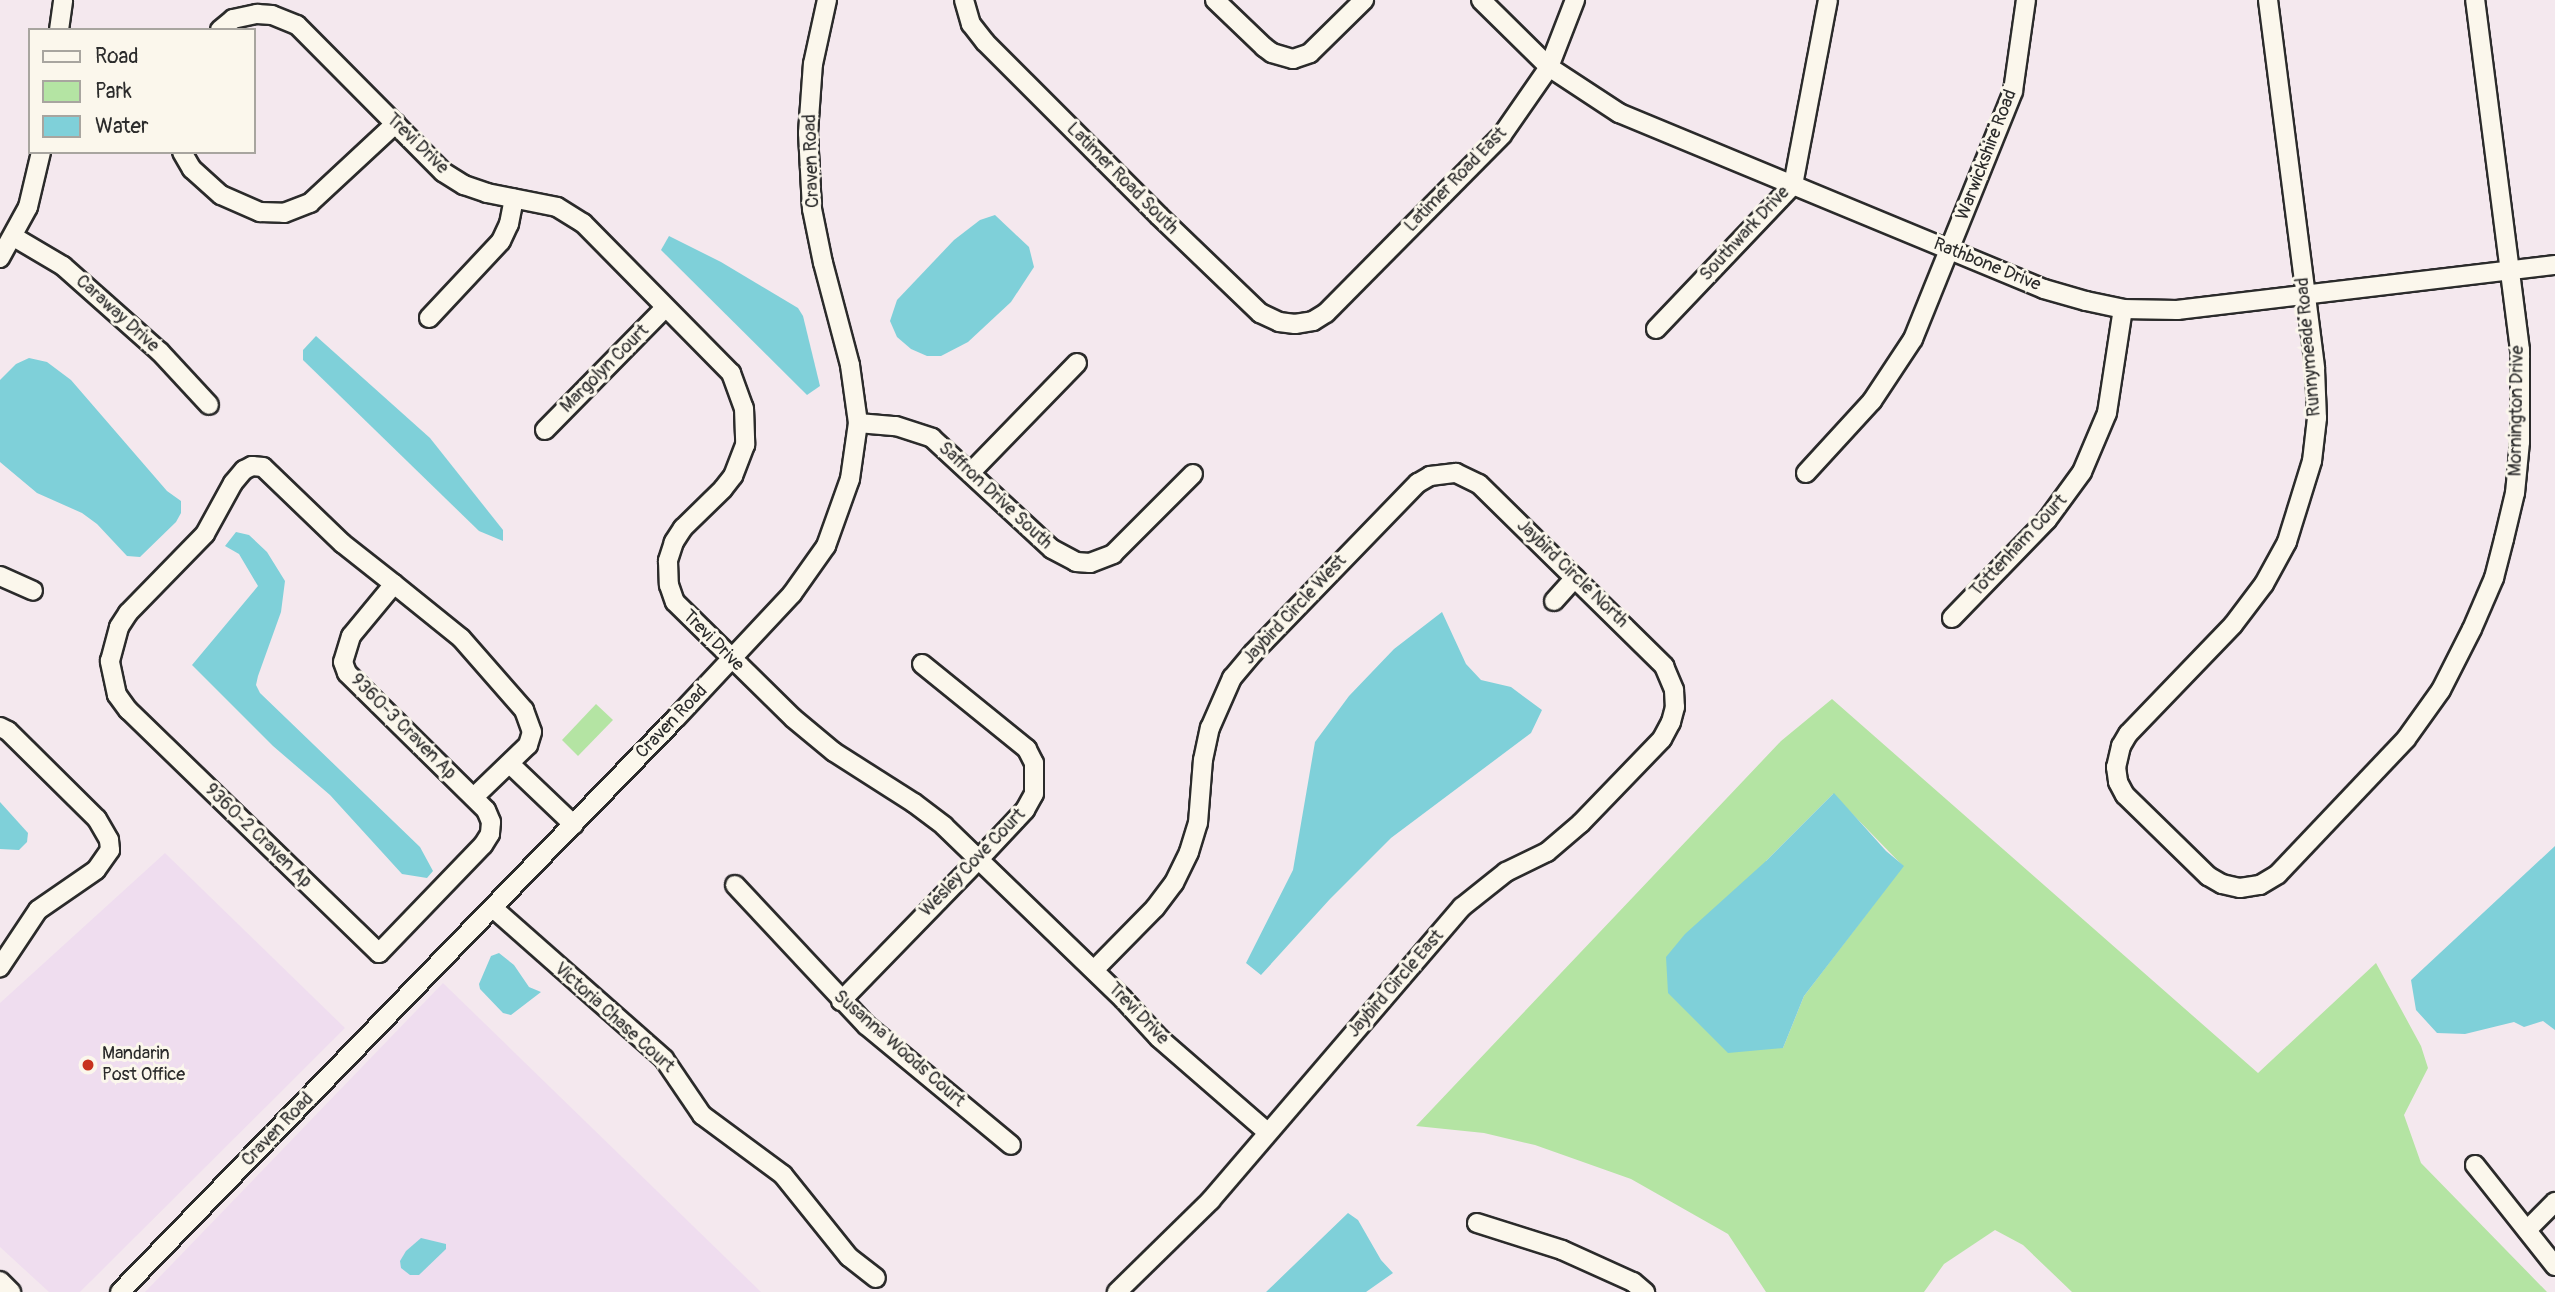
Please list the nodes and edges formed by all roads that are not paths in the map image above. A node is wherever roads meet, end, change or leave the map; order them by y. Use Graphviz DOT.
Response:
graph roads {
  1 [pos="63,0"];
  2 [pos="827,0"];
  3 [pos="1215,0"];
  4 [pos="1364,0"];
  5 [pos="1481,0"];
  6 [pos="1576,0"];
  7 [pos="1828,0"];
  8 [pos="2026,0"];
  9 [pos="2268,0"];
  10 [pos="2475,0"];
  11 [pos="965,6"];
  12 [pos="59,28"];
  13 [pos="222,28"];
  14 [pos="1549,67"];
  15 [pos="396,123"];
  16 [pos="41,154"];
  17 [pos="183,154"];
  18 [pos="1793,185"];
  19 [pos="514,198"];
  20 [pos="14,237"];
  21 [pos="1950,250"];
  22 [pos="0,258"];
  23 [pos="2555,265"];
  24 [pos="2510,270"];
  25 [pos="2306,295"];
  26 [pos="665,308"];
  27 [pos="2123,309"];
  28 [pos="429,318"];
  29 [pos="1295,324"];
  30 [pos="1656,329"];
  31 [pos="1077,363"];
  32 [pos="209,405"];
  33 [pos="858,423"];
  34 [pos="545,430"];
  35 [pos="971,472"];
  36 [pos="1456,473"];
  37 [pos="1806,473"];
  38 [pos="1193,474"];
  39 [pos="0,576"];
  40 [pos="1576,578"];
  41 [pos="394,584"];
  42 [pos="33,591"];
  43 [pos="1554,601"];
  44 [pos="1952,618"];
  45 [pos="731,660"];
  46 [pos="922,664"];
  47 [pos="1674,690"];
  48 [pos="0,727"];
  49 [pos="2117,757"];
  50 [pos="510,764"];
  51 [pos="474,797"];
  52 [pos="574,825"];
  53 [pos="980,858"];
  54 [pos="735,885"];
  55 [pos="493,908"];
  56 [pos="0,967"];
  57 [pos="1094,970"];
  58 [pos="841,1000"];
  59 [pos="1267,1132"];
  60 [pos="1011,1144"];
  61 [pos="2475,1165"];
  62 [pos="2555,1202"];
  63 [pos="1477,1223"];
  64 [pos="2527,1230"];
  65 [pos="2555,1266"];
  66 [pos="877,1278"];
  67 [pos="0,1281"];
  68 [pos="12,1292"];
  69 [pos="120,1292"];
  70 [pos="1116,1292"];
  71 [pos="1645,1292"];
  1 -- 12 [label="street"];
  2 -- 33 [label="street, Craven Road"];
  3 -- 4 [label="street"];
  5 -- 14 [label="street, Rathbone Drive"];
  6 -- 14 [label="street, Latimer Road East"];
  7 -- 18 [label="street, Southwark Drive"];
  8 -- 21 [label="street, Warwickshire Road"];
  9 -- 25 [label="street, Runnymeade Road"];
  10 -- 24 [label="street, Mornington Drive"];
  11 -- 29 [label="street, Latimer Road South"];
  13 -- 15 [label="street, Trevi Drive"];
  14 -- 18 [label="street, Rathbone Drive"];
  14 -- 29 [label="street, Latimer Road East"];
  15 -- 17 [label="street"];
  15 -- 19 [label="street, Trevi Drive"];
  16 -- 20 [label="street"];
  18 -- 21 [label="street, Rathbone Drive"];
  18 -- 30 [label="street, Southwark Drive"];
  19 -- 26 [label="street, Trevi Drive"];
  19 -- 28 [label="street"];
  20 -- 22 [label="street"];
  20 -- 32 [label="street, Caraway Drive"];
  21 -- 27 [label="street, Rathbone Drive"];
  21 -- 37 [label="street, Warwickshire Road"];
  23 -- 24 [label="street, Rathbone Drive"];
  24 -- 25 [label="street, Rathbone Drive"];
  24 -- 49 [label="street, Mornington Drive"];
  25 -- 27 [label="street, Rathbone Drive"];
  25 -- 49 [label="street, Runnymeade Road"];
  26 -- 34 [label="street, Margolyn Court"];
  26 -- 45 [label="street, Trevi Drive"];
  27 -- 44 [label="street, Tottenham Court"];
  31 -- 35 [label="street"];
  33 -- 35 [label="street, Saffron Drive South"];
  33 -- 45 [label="street, Craven Road"];
  35 -- 38 [label="street, Saffron Drive South"];
  36 -- 40 [label="street, Jaybird Circle North"];
  36 -- 57 [label="street, Jaybird Circle West"];
  39 -- 42 [label="street"];
  40 -- 43 [label="street"];
  40 -- 47 [label="street, Jaybird Circle North"];
  41 -- 50 [label="street, 9360-2 Craven Ap"];
  41 -- 51 [label="street, 9360-3 Craven Ap"];
  41 -- 51 [label="street, 9360-2 Craven Ap"];
  45 -- 52 [label="street, Craven Road"];
  45 -- 53 [label="street, Trevi Drive"];
  46 -- 53 [label="street, Wesley Cove Court"];
  47 -- 59 [label="street, Jaybird Circle East"];
  48 -- 56 [label="street"];
  50 -- 51 [label="street, 9360-2 Craven Ap"];
  50 -- 52 [label="street"];
  52 -- 55 [label="street, Craven Road"];
  53 -- 57 [label="street, Trevi Drive"];
  53 -- 58 [label="street, Wesley Cove Court"];
  54 -- 58 [label="street, Susanna Woods Court"];
  55 -- 66 [label="street, Victoria Chase Court"];
  55 -- 69 [label="street, Craven Road"];
  57 -- 59 [label="street, Trevi Drive"];
  58 -- 60 [label="street, Susanna Woods Court"];
  59 -- 70 [label="street, Jaybird Circle East"];
  61 -- 64 [label="street"];
  62 -- 64 [label="street"];
  63 -- 71 [label="street"];
  64 -- 65 [label="street"];
  67 -- 68 [label="street"];
}
